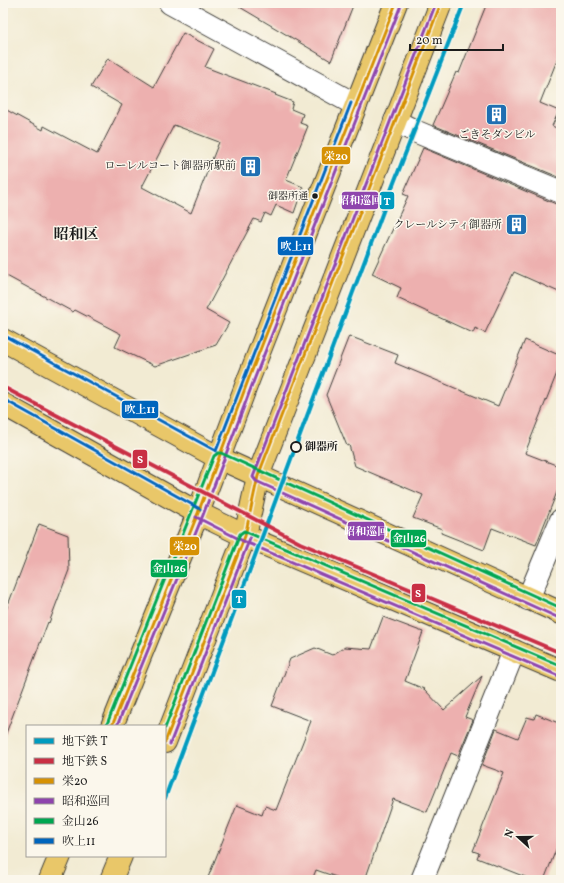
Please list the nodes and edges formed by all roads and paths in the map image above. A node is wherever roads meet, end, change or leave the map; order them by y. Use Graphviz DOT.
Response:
graph roads {
  1 [pos="170,3"];
  2 [pos="396,3"];
  3 [pos="441,3"];
  4 [pos="356,105"];
  5 [pos="396,121"];
  6 [pos="561,192"];
  7 [pos="3,340"];
  8 [pos="3,404"];
  9 [pos="219,458"];
  10 [pos="258,476"];
  11 [pos="198,513"];
  12 [pos="561,520"];
  13 [pos="245,536"];
  14 [pos="528,599"];
  15 [pos="561,613"];
  16 [pos="514,651"];
  17 [pos="561,671"];
  18 [pos="112,725"];
  19 [pos="166,739"];
  20 [pos="60,857"];
  21 [pos="121,857"];
  22 [pos="50,880"];
  23 [pos="112,880"];
  24 [pos="422,880"];
  1 -- 4 [label="street"];
  2 -- 4 [label="main road"];
  3 -- 5 [label="main road"];
  4 -- 9 [label="main road"];
  5 -- 6 [label="street"];
  5 -- 10 [label="main road"];
  7 -- 9 [label="main road"];
  8 -- 11 [label="main road"];
  9 -- 10 [label="main road"];
  9 -- 11 [label="main road"];
  10 -- 13 [label="main road"];
  10 -- 14 [label="main road"];
  11 -- 13 [label="main road"];
  11 -- 18 [label="main road"];
  12 -- 14 [label="street"];
  13 -- 16 [label="main road"];
  13 -- 19 [label="main road"];
  14 -- 15 [label="main road"];
  16 -- 17 [label="main road"];
  16 -- 24 [label="street"];
  20 -- 22 [label="main road"];
  21 -- 23 [label="main road"];
}
